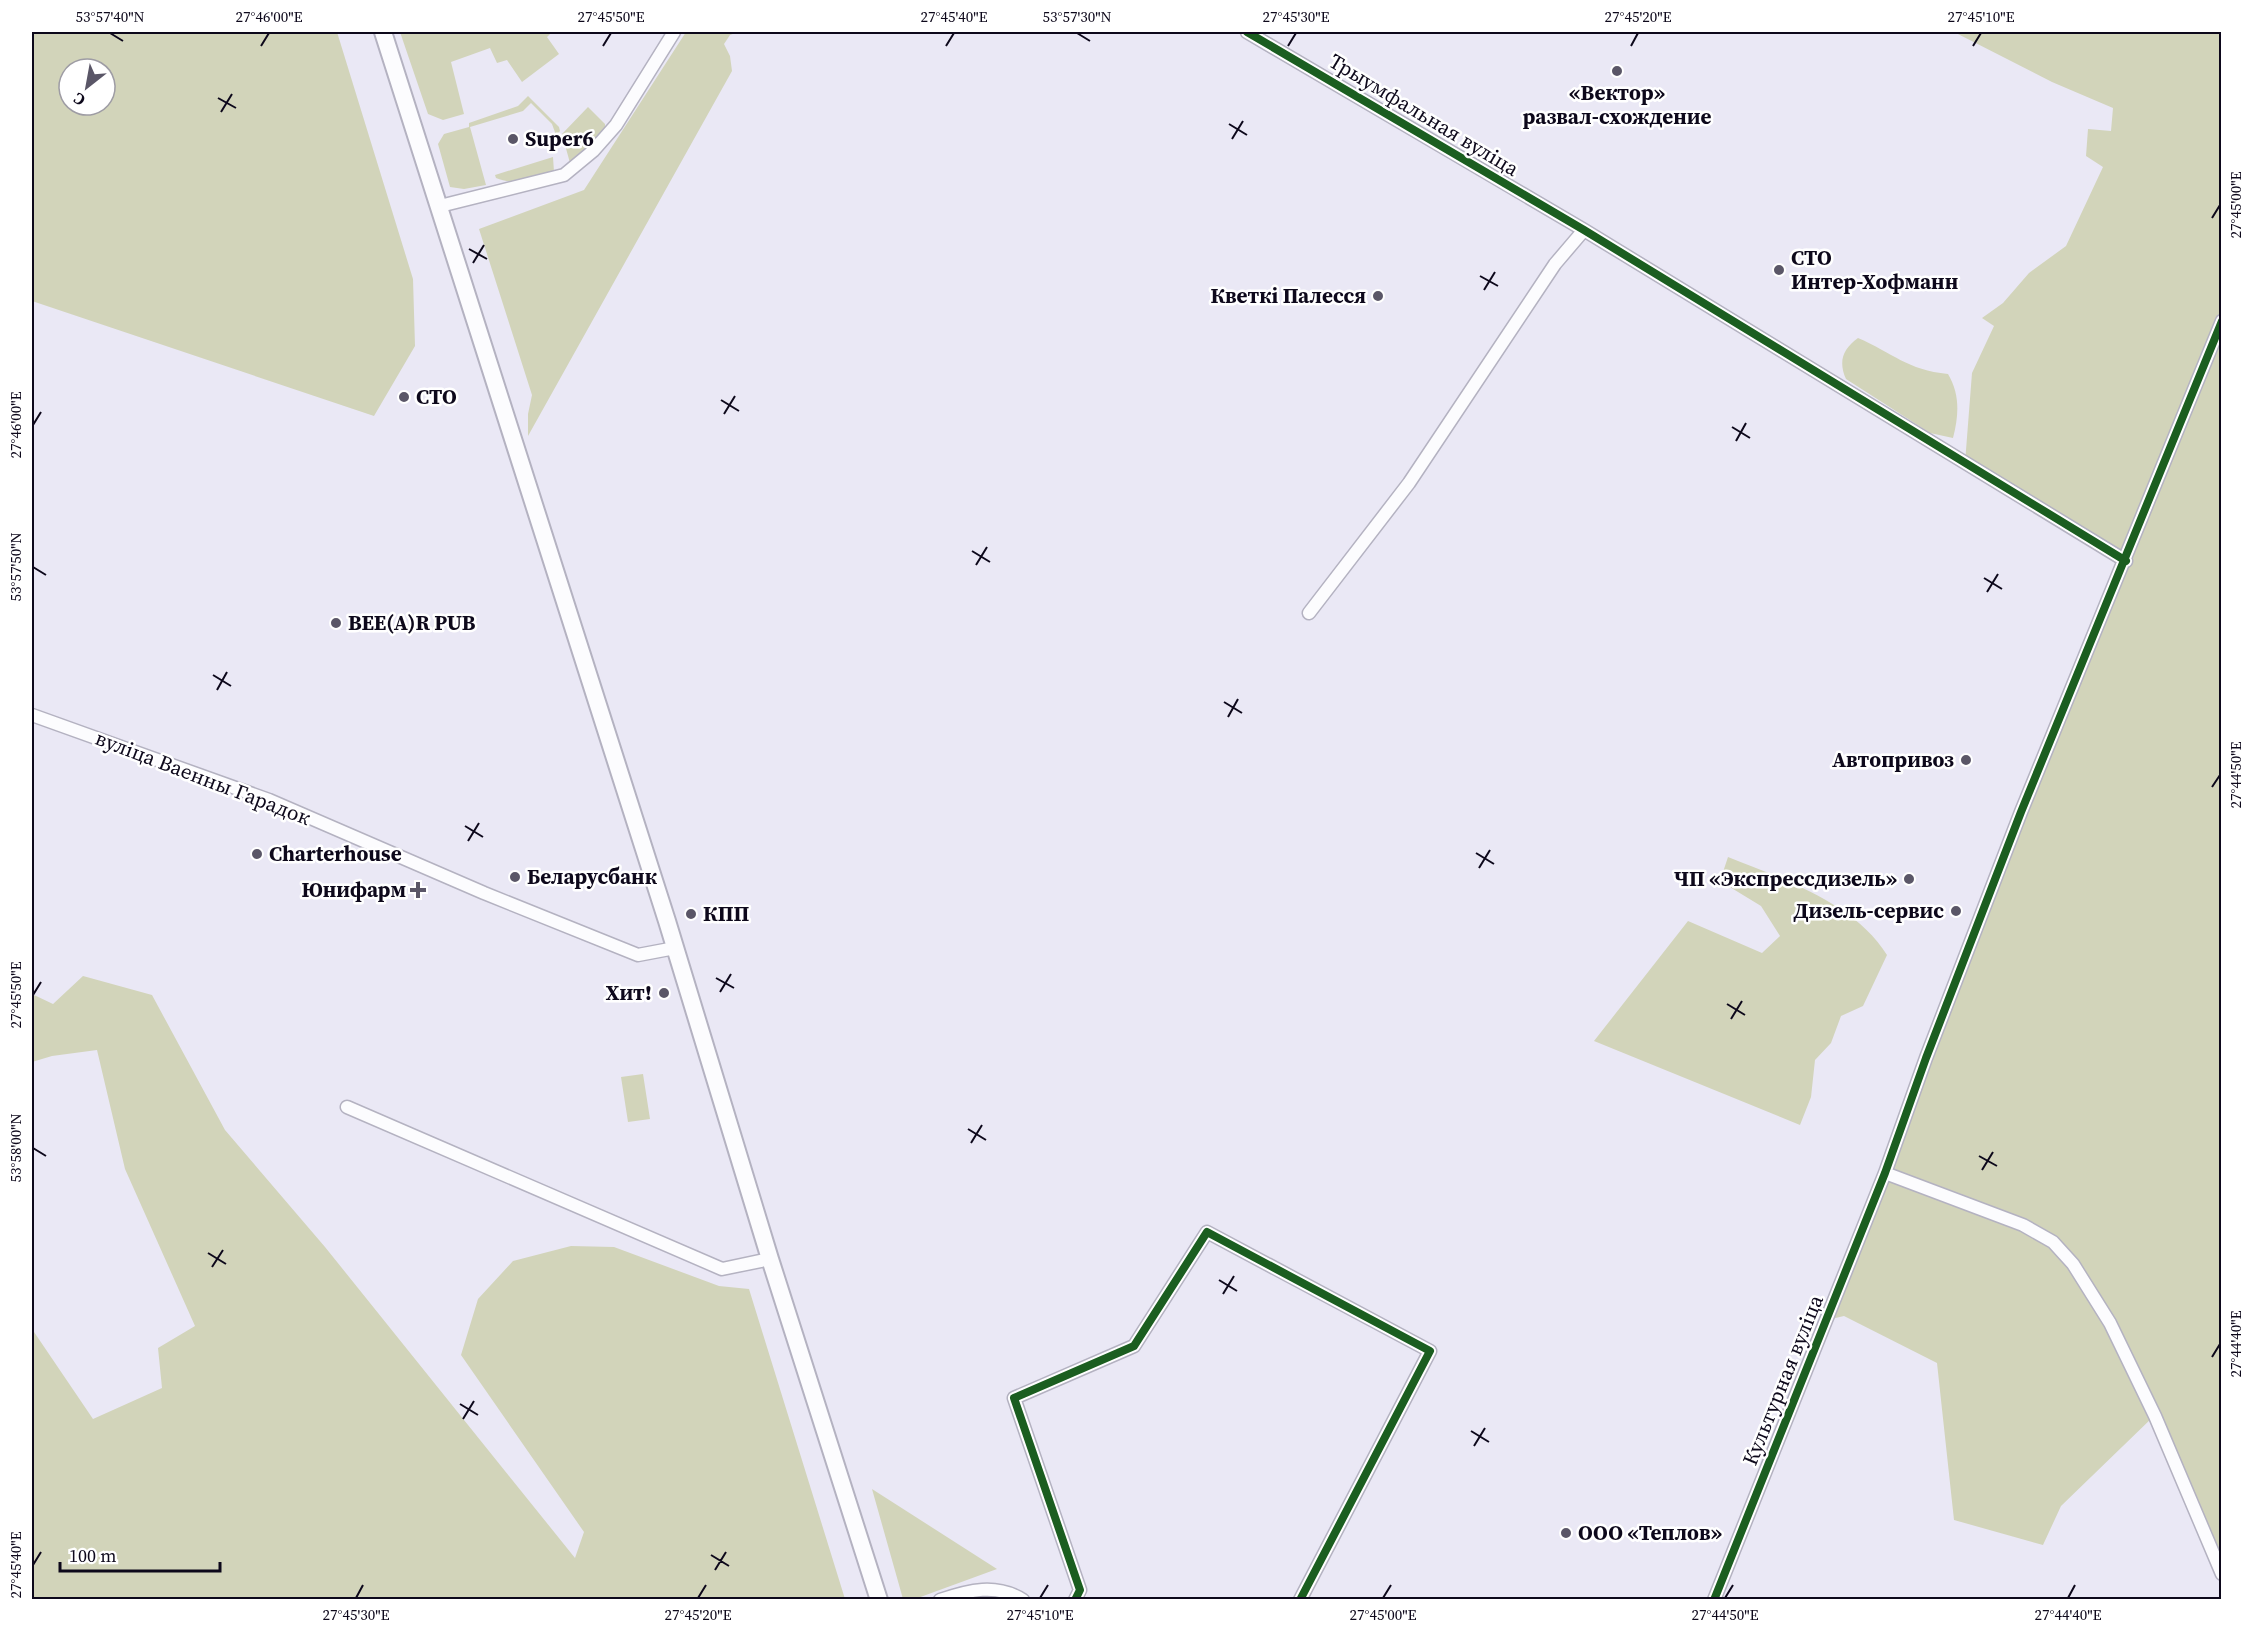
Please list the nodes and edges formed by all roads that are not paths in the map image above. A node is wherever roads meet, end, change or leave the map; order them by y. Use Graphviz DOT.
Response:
graph roads {
  1 [pos="383,32"];
  2 [pos="674,32"];
  3 [pos="1247,32"];
  4 [pos="440,206"];
  5 [pos="1584,230"];
  6 [pos="2222,321"];
  7 [pos="2126,561"];
  8 [pos="1309,612"];
  9 [pos="32,715"];
  10 [pos="675,948"];
  11 [pos="347,1107"];
  12 [pos="1885,1173"];
  13 [pos="770,1259"];
  14 [pos="2222,1574"];
  15 [pos="879,1599"];
  16 [pos="940,1599"];
  17 [pos="1023,1599"];
  18 [pos="1075,1599"];
  19 [pos="1300,1599"];
  20 [pos="1714,1599"];
  1 -- 4 [label="main road"];
  2 -- 4 [label="street"];
  3 -- 5 [label="street, Трыумфальная вуліца"];
  4 -- 10 [label="main road"];
  5 -- 7 [label="street, Трыумфальная вуліца"];
  5 -- 8 [label="street"];
  6 -- 7 [label="street, Культурная вуліца"];
  7 -- 12 [label="street, Культурная вуліца"];
  9 -- 10 [label="street, вуліца Ваенны Гарадок"];
  10 -- 13 [label="main road"];
  11 -- 13 [label="street"];
  12 -- 14 [label="street"];
  12 -- 20 [label="street, Культурная вуліца"];
  13 -- 15 [label="main road"];
  16 -- 17 [label="street"];
  18 -- 19 [label="street"];
}
